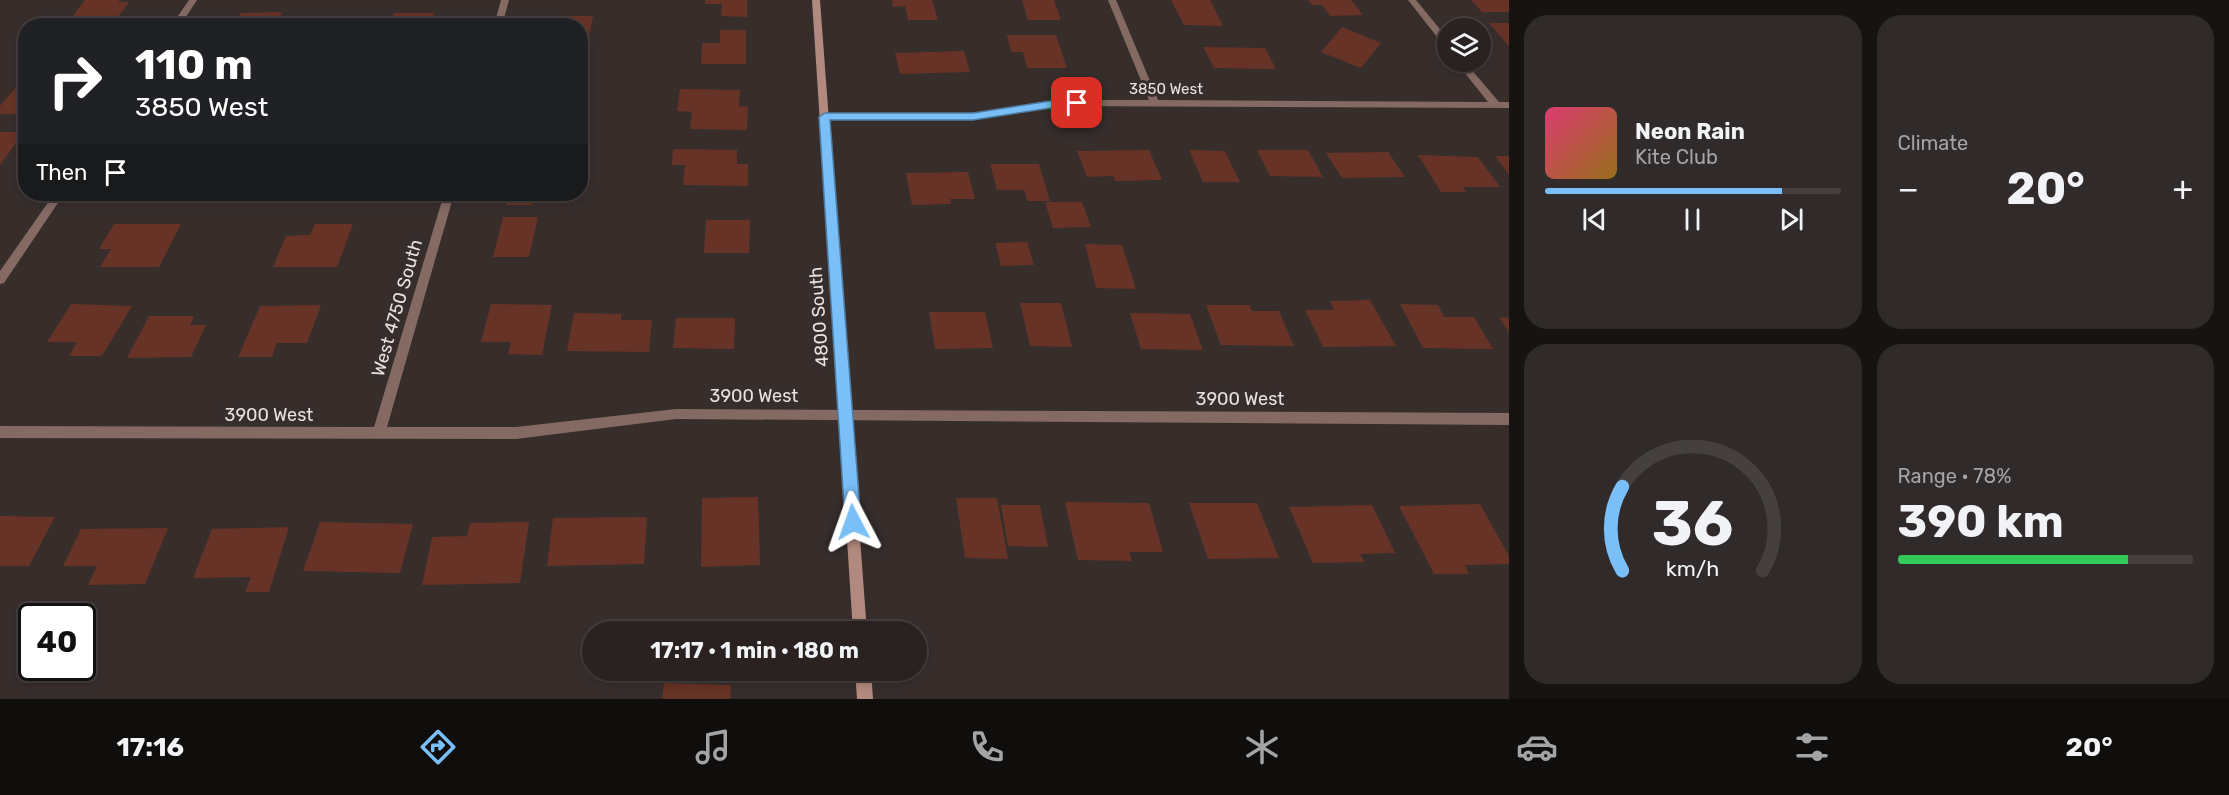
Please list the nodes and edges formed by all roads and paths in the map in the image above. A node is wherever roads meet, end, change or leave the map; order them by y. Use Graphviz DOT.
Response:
graph roads {
  1 [pos="192,0"];
  2 [pos="505,0"];
  3 [pos="816,0"];
  4 [pos="1112,0"];
  5 [pos="1412,0"];
  6 [pos="180,18"];
  7 [pos="500,18"];
  8 [pos="1437,31"];
  9 [pos="1469,72"];
  10 [pos="1155,104"];
  11 [pos="1496,105"];
  12 [pos="1509,105"];
  13 [pos="825,117"];
  14 [pos="54,201"];
  15 [pos="447,201"];
  16 [pos="0,280"];
  17 [pos="846,414"];
  18 [pos="1509,419"];
  19 [pos="0,432"];
  20 [pos="379,433"];
  21 [pos="859,621"];
  22 [pos="864,681"];
  23 [pos="865,699"];
  1 -- 6 [label="street"];
  2 -- 7 [label="street"];
  3 -- 13 [label="street, 4800 South"];
  4 -- 10 [label="street"];
  5 -- 8 [label="street"];
  9 -- 11 [label="street"];
  10 -- 11 [label="street, 3850 West"];
  10 -- 13 [label="street, 3850 West"];
  11 -- 12 [label="street, 3850 West"];
  13 -- 17 [label="street, 4800 South"];
  14 -- 16 [label="street"];
  15 -- 20 [label="street, West 4750 South"];
  17 -- 18 [label="street, 3900 West"];
  17 -- 20 [label="street, 3900 West"];
  17 -- 21 [label="street, 4800 South"];
  19 -- 20 [label="street, 3900 West"];
  22 -- 23 [label="street"];
}
